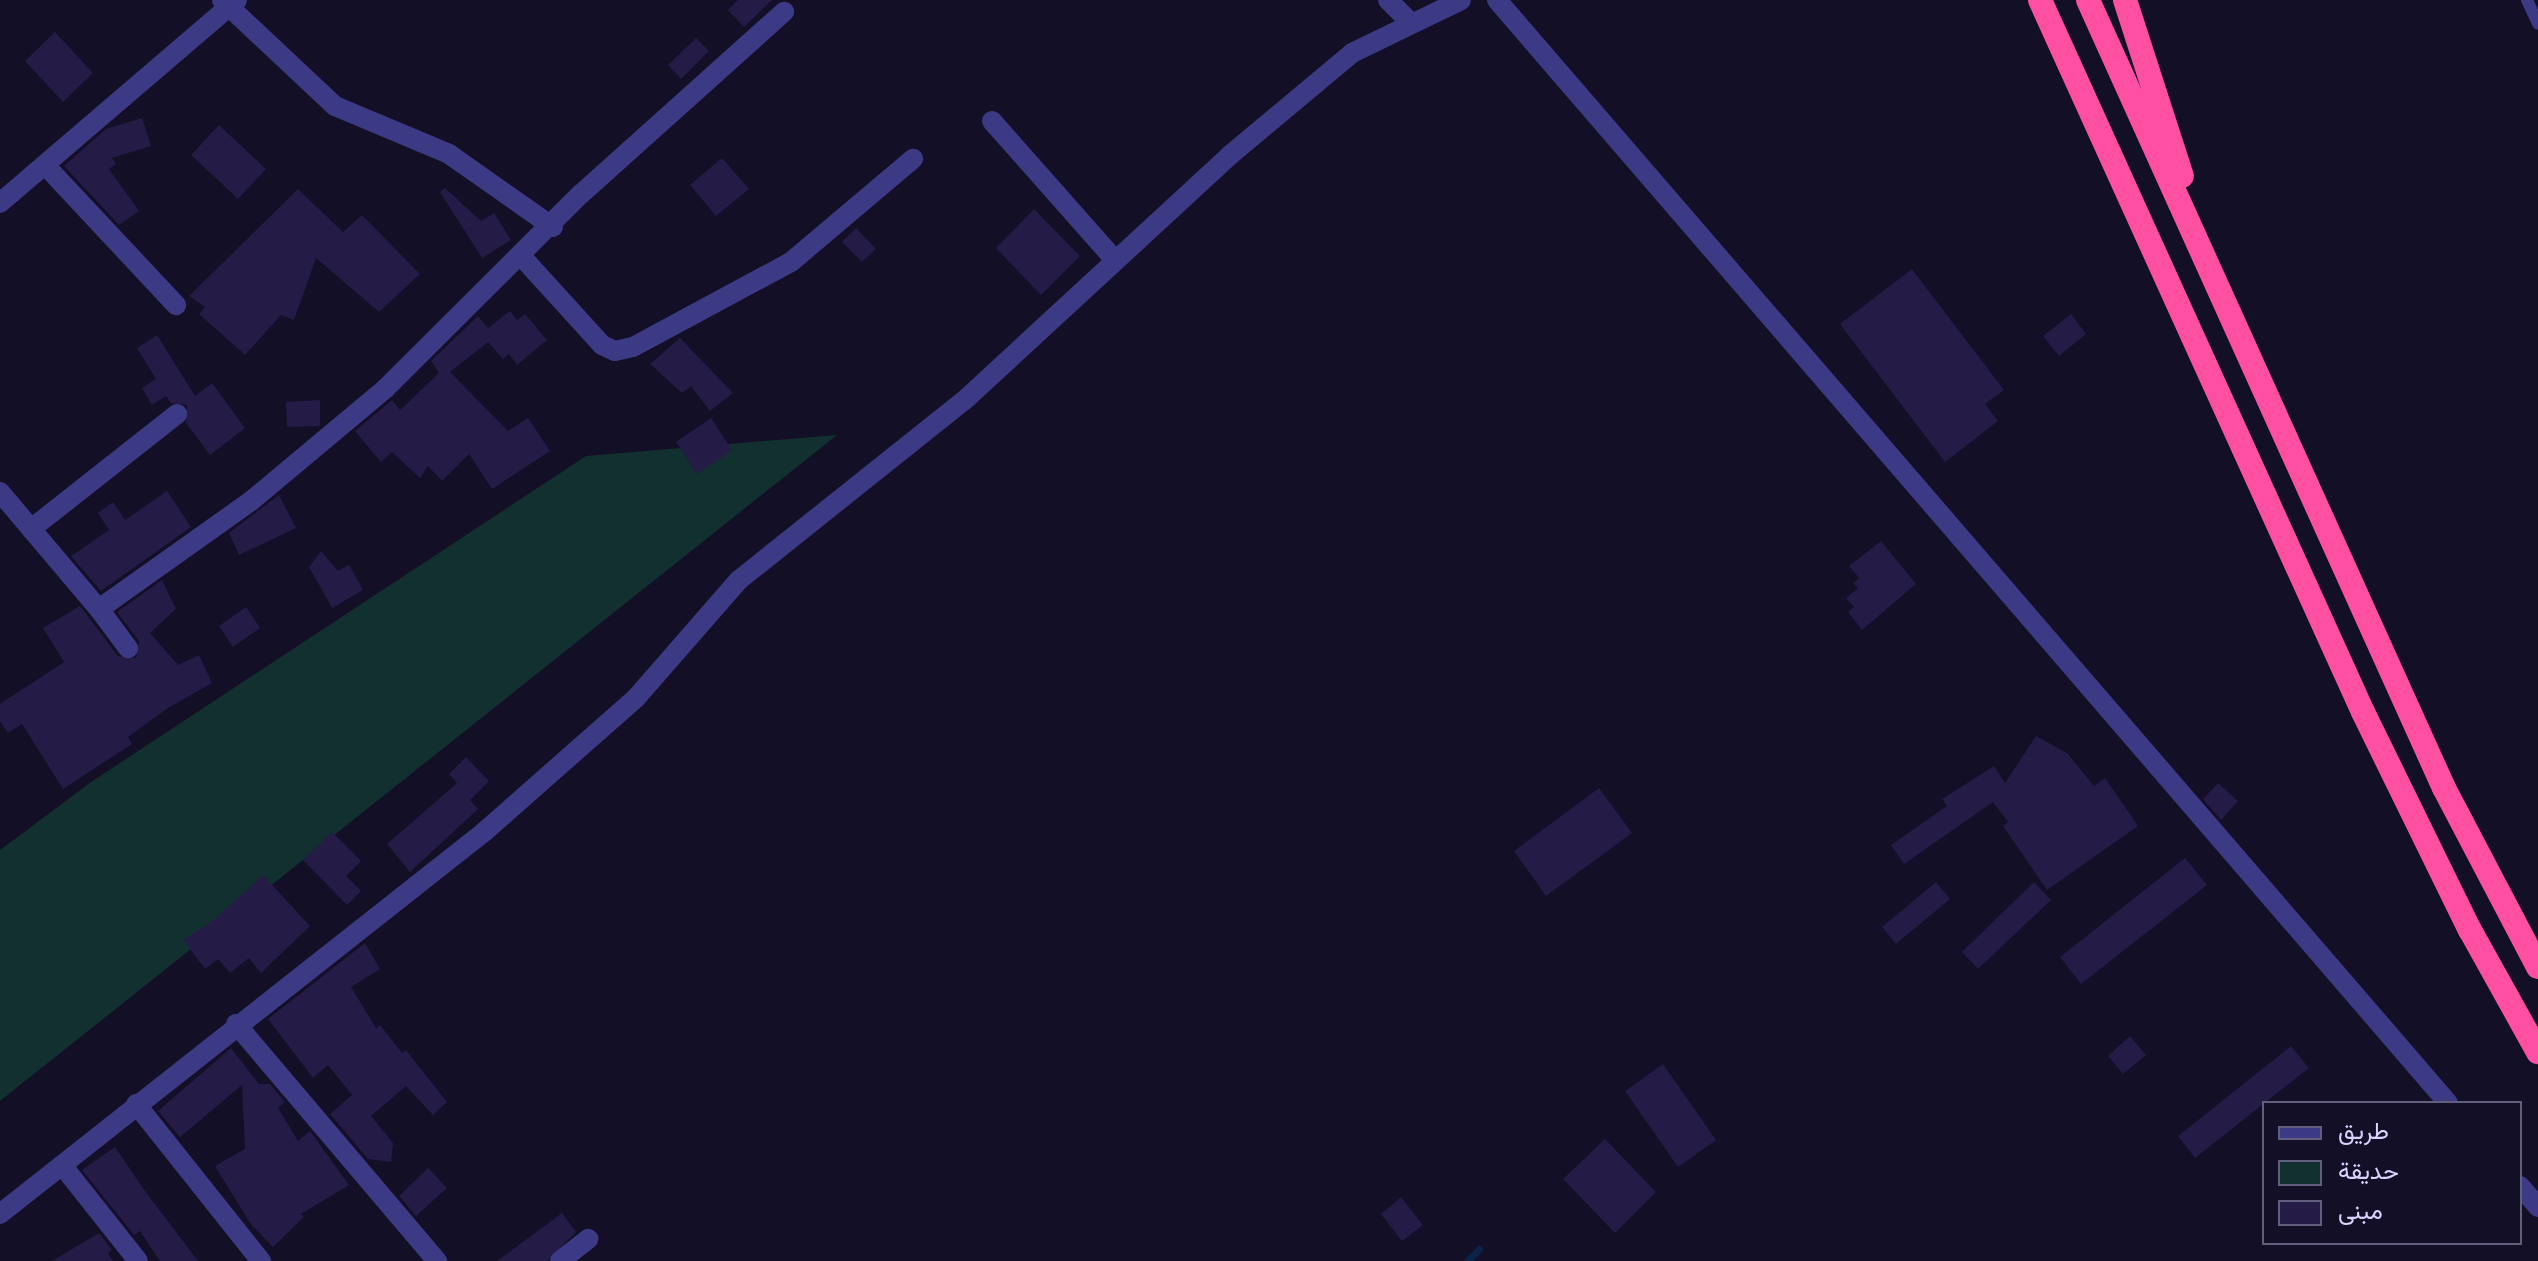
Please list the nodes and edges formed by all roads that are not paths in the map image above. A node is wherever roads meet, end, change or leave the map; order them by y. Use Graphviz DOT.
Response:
graph roads {
  1 [pos="1388,0"];
  2 [pos="1461,0"];
  3 [pos="1497,0"];
  4 [pos="2040,0"];
  5 [pos="2088,0"];
  6 [pos="2125,0"];
  7 [pos="2527,0"];
  8 [pos="229,2"];
  9 [pos="784,12"];
  10 [pos="1411,23"];
  11 [pos="2538,24"];
  12 [pos="992,121"];
  13 [pos="913,159"];
  14 [pos="45,165"];
  15 [pos="0,203"];
  16 [pos="553,227"];
  17 [pos="522,257"];
  18 [pos="1115,260"];
  19 [pos="2217,285"];
  20 [pos="176,305"];
  21 [pos="177,414"];
  22 [pos="0,492"];
  23 [pos="31,529"];
  24 [pos="99,609"];
  25 [pos="128,648"];
  26 [pos="2538,967"];
  27 [pos="236,1024"];
  28 [pos="2538,1052"];
  29 [pos="2446,1101"];
  30 [pos="136,1104"];
  31 [pos="62,1165"];
  32 [pos="2522,1188"];
  33 [pos="2538,1207"];
  34 [pos="0,1214"];
  35 [pos="588,1239"];
  36 [pos="138,1261"];
  37 [pos="261,1261"];
  38 [pos="437,1261"];
  39 [pos="560,1261"];
  1 -- 10 [label="street"];
  2 -- 10 [label="street"];
  3 -- 29 [label="street"];
  4 -- 28 [label="highway"];
  5 -- 19 [label="highway"];
  6 -- 19 [label="highway"];
  7 -- 11 [label="lane"];
  8 -- 14 [label="street"];
  8 -- 16 [label="street"];
  9 -- 16 [label="street"];
  10 -- 18 [label="street"];
  12 -- 18 [label="street"];
  13 -- 17 [label="street"];
  14 -- 15 [label="street"];
  14 -- 20 [label="street"];
  16 -- 17 [label="street"];
  17 -- 24 [label="street"];
  18 -- 27 [label="street"];
  19 -- 26 [label="highway"];
  21 -- 23 [label="street"];
  22 -- 23 [label="street"];
  23 -- 24 [label="street"];
  24 -- 25 [label="street"];
  27 -- 30 [label="street"];
  27 -- 38 [label="street"];
  30 -- 31 [label="street"];
  30 -- 37 [label="street"];
  31 -- 34 [label="street"];
  31 -- 36 [label="street"];
  32 -- 33 [label="street"];
  35 -- 39 [label="street"];
}
